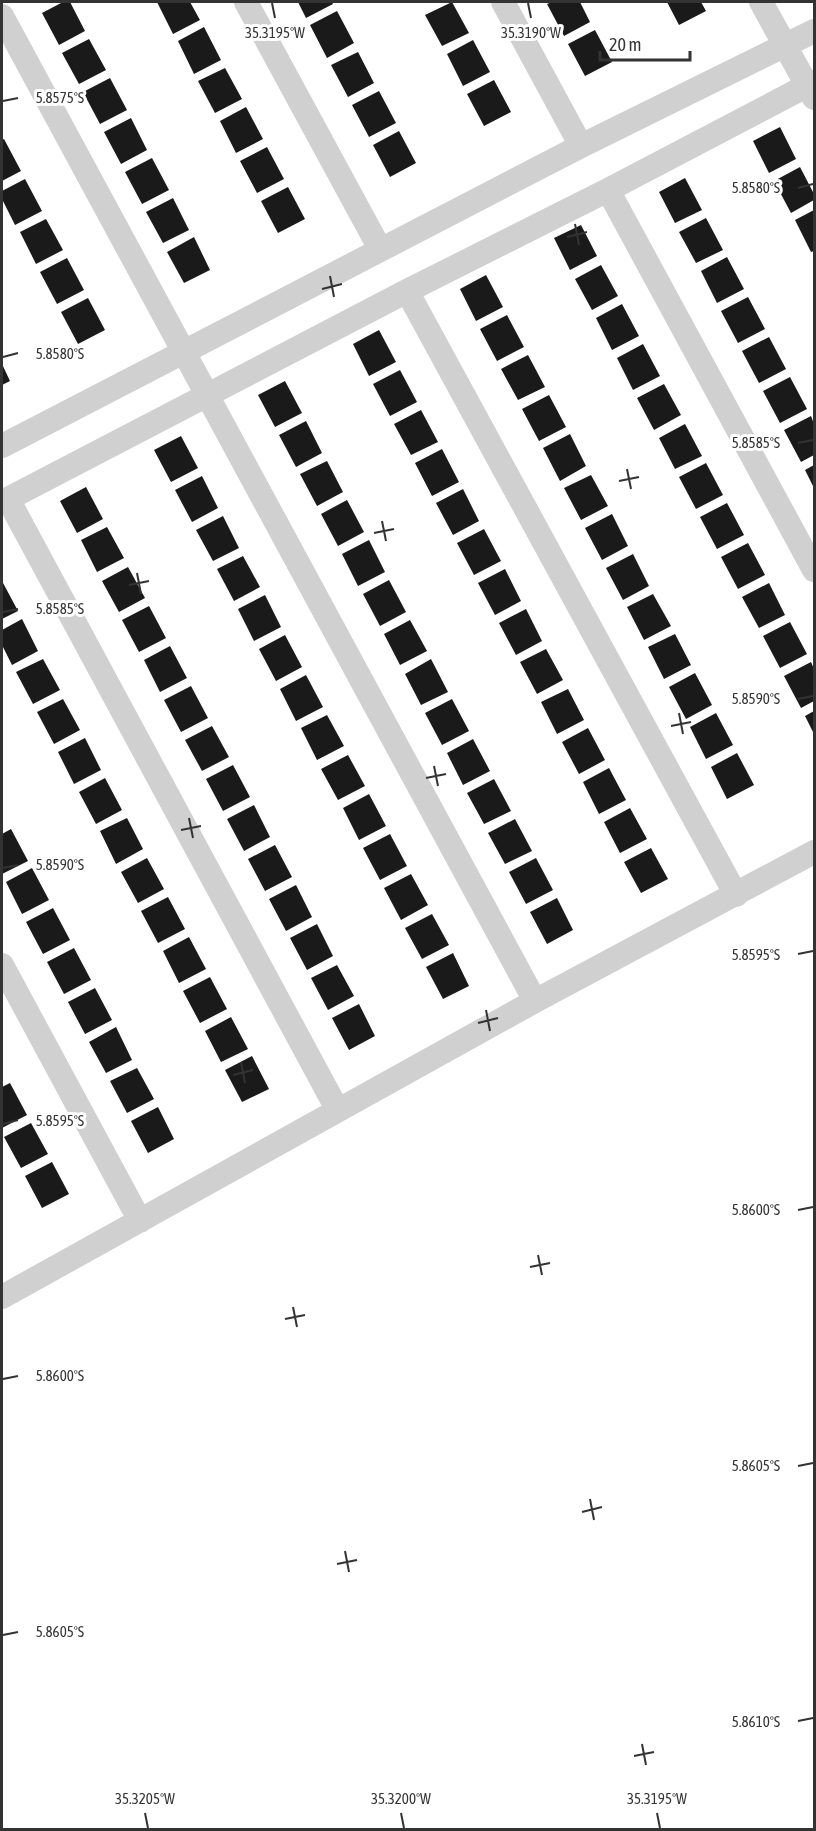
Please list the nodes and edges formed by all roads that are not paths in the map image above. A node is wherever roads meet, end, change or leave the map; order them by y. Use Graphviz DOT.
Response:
graph roads {
  1 [pos="246,2"];
  2 [pos="503,2"];
  3 [pos="761,2"];
  4 [pos="2,16"];
  5 [pos="814,31"];
  6 [pos="786,47"];
  7 [pos="812,88"];
  8 [pos="581,146"];
  9 [pos="609,190"];
  10 [pos="380,249"];
  11 [pos="407,291"];
  12 [pos="183,352"];
  13 [pos="207,396"];
  14 [pos="2,446"];
  15 [pos="5,500"];
  16 [pos="814,570"];
  17 [pos="814,852"];
  18 [pos="736,895"];
  19 [pos="2,965"];
  20 [pos="535,1001"];
  21 [pos="337,1109"];
  22 [pos="140,1221"];
  23 [pos="2,1297"];
  1 -- 10 [label="street"];
  2 -- 8 [label="street"];
  3 -- 6 [label="street"];
  4 -- 12 [label="street"];
  5 -- 6 [label="street"];
  6 -- 7 [label="street"];
  6 -- 8 [label="street"];
  7 -- 9 [label="street"];
  8 -- 10 [label="street"];
  9 -- 11 [label="street"];
  9 -- 16 [label="street"];
  10 -- 12 [label="street"];
  11 -- 13 [label="street"];
  11 -- 18 [label="street"];
  12 -- 13 [label="street"];
  12 -- 14 [label="street"];
  13 -- 15 [label="street"];
  13 -- 20 [label="street"];
  15 -- 21 [label="street"];
  17 -- 18 [label="street"];
  18 -- 20 [label="street"];
  19 -- 22 [label="street"];
  20 -- 21 [label="street"];
  21 -- 22 [label="street"];
  22 -- 23 [label="street"];
}
